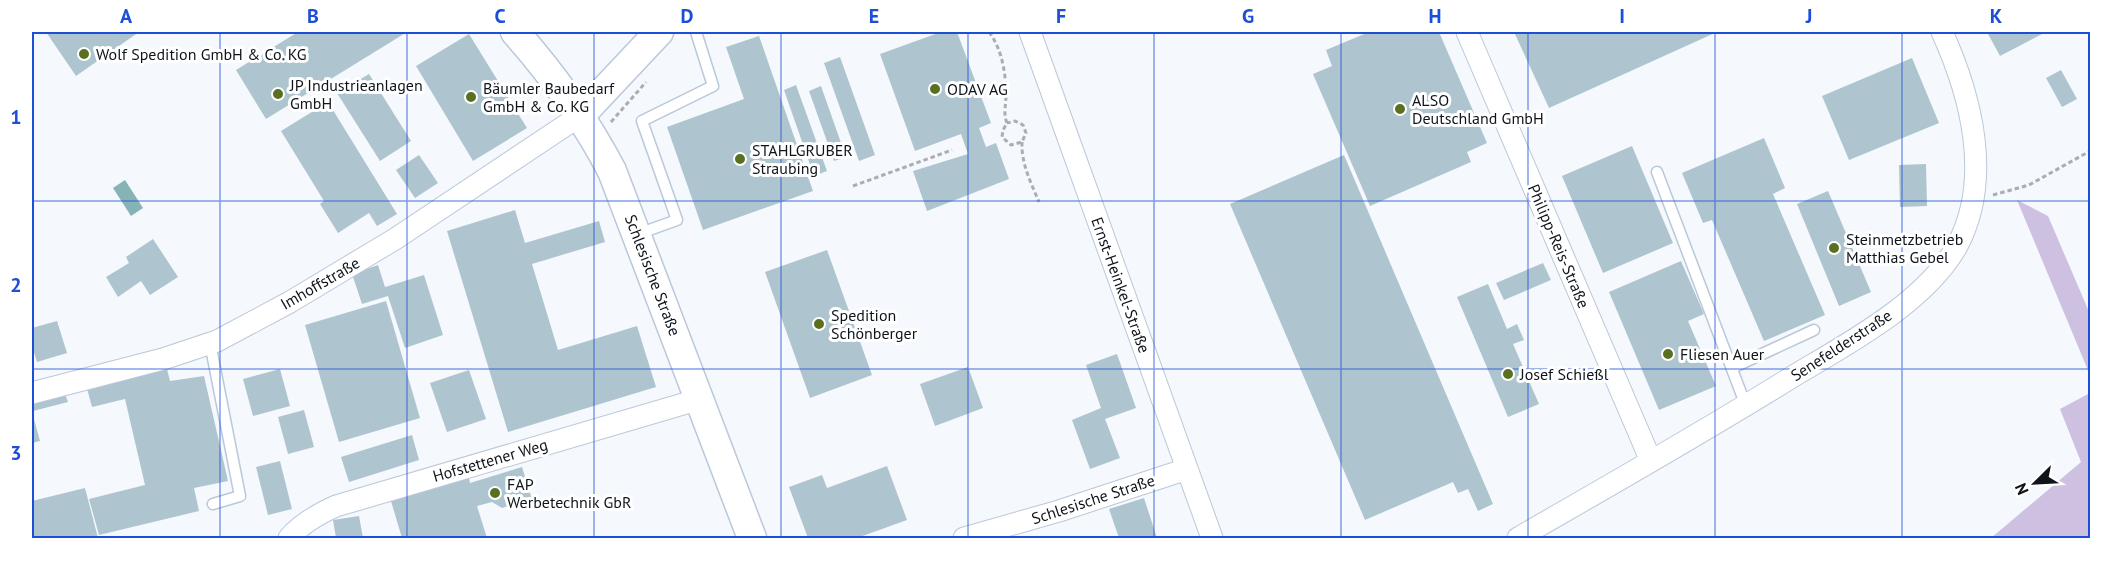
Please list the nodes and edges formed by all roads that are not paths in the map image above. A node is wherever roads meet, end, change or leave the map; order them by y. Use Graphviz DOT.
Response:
graph roads {
  1 [pos="515,32"];
  2 [pos="659,32"];
  3 [pos="696,32"];
  4 [pos="1030,32"];
  5 [pos="1467,32"];
  6 [pos="1942,32"];
  7 [pos="581,115"];
  8 [pos="1658,172"];
  9 [pos="637,234"];
  10 [pos="1814,330"];
  11 [pos="210,343"];
  12 [pos="1732,368"];
  13 [pos="32,393"];
  14 [pos="700,399"];
  15 [pos="1746,406"];
  16 [pos="1651,461"];
  17 [pos="1187,469"];
  18 [pos="213,504"];
  19 [pos="289,538"];
  20 [pos="752,538"];
  21 [pos="964,538"];
  22 [pos="1212,538"];
  23 [pos="1518,538"];
  1 -- 7 [label="street, Schlesische Straße"];
  2 -- 7 [label="street"];
  3 -- 9 [label="lane"];
  4 -- 17 [label="street, Ernst-Heinkel-Straße"];
  5 -- 16 [label="street, Philipp-Reis-Straße"];
  6 -- 15 [label="street, Senefelderstraße"];
  7 -- 9 [label="street, Schlesische Straße"];
  7 -- 11 [label="street, Imhoffstraße"];
  8 -- 12 [label="lane"];
  9 -- 14 [label="street, Schlesische Straße"];
  10 -- 12 [label="lane"];
  11 -- 13 [label="street, Imhoffstraße"];
  11 -- 18 [label="lane"];
  12 -- 15 [label="lane"];
  14 -- 19 [label="street, Hofstettener Weg"];
  14 -- 20 [label="street, Schlesische Straße"];
  15 -- 16 [label="street, Senefelderstraße"];
  16 -- 23 [label="street, Senefelderstraße"];
  17 -- 21 [label="street, Schlesische Straße"];
  17 -- 22 [label="street, Ernst-Heinkel-Straße"];
}
